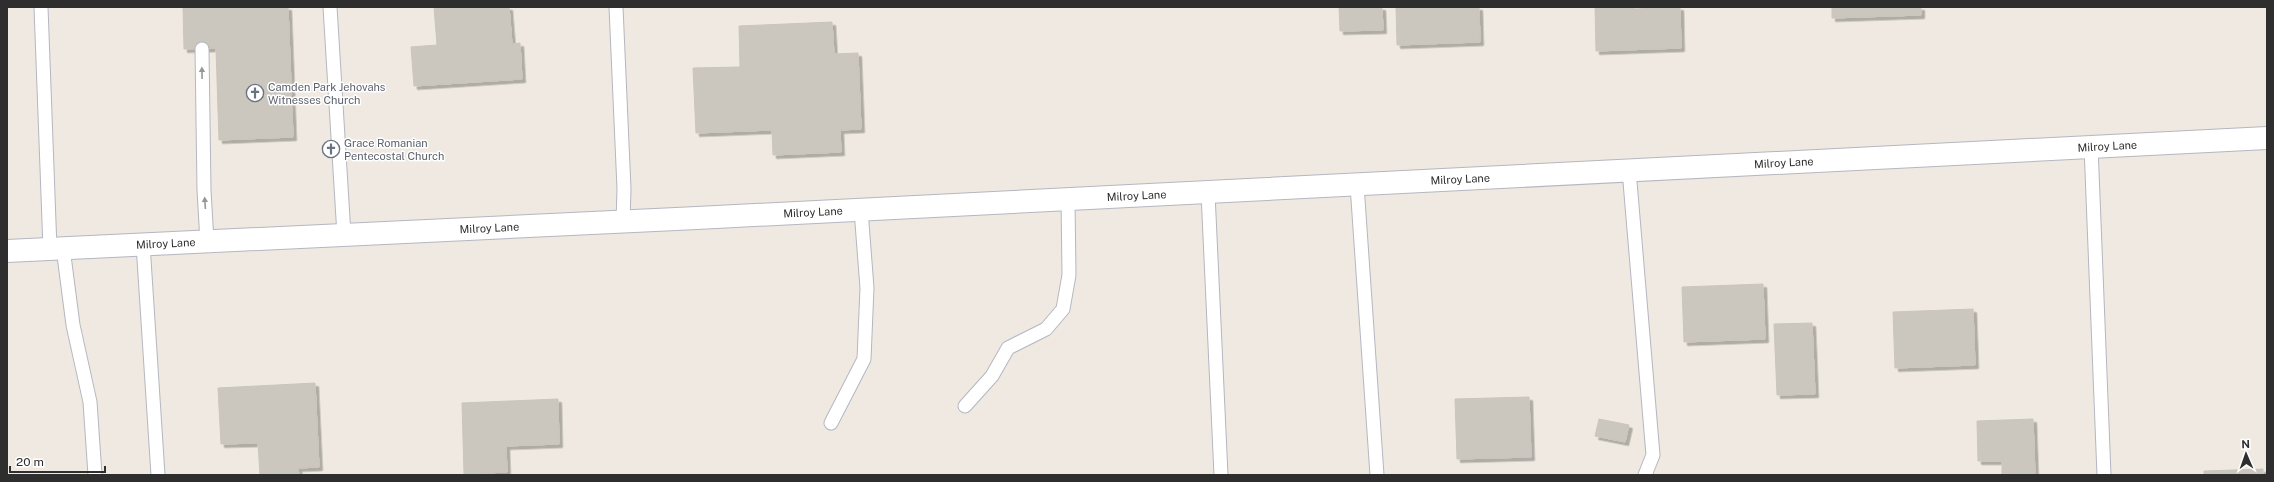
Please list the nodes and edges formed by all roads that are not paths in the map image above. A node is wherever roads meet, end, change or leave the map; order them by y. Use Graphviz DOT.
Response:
graph roads {
  1 [pos="41,7"];
  2 [pos="330,7"];
  3 [pos="616,7"];
  4 [pos="202,49"];
  5 [pos="2267,138"];
  6 [pos="2090,146"];
  7 [pos="1629,170"];
  8 [pos="1357,185"];
  9 [pos="1208,192"];
  10 [pos="1068,200"];
  11 [pos="860,210"];
  12 [pos="623,222"];
  13 [pos="344,235"];
  14 [pos="208,242"];
  15 [pos="143,244"];
  16 [pos="57,249"];
  17 [pos="7,251"];
  18 [pos="964,406"];
  19 [pos="831,423"];
  20 [pos="95,475"];
  21 [pos="158,475"];
  22 [pos="1221,475"];
  23 [pos="1377,475"];
  24 [pos="1645,475"];
  25 [pos="2104,475"];
  1 -- 16 [label="lane"];
  2 -- 13 [label="lane"];
  3 -- 12 [label="lane"];
  14 -- 4 [label="lane, one-way"];
  5 -- 6 [label="street, Milroy Lane"];
  6 -- 7 [label="street, Milroy Lane"];
  6 -- 25 [label="lane"];
  7 -- 8 [label="street, Milroy Lane"];
  7 -- 24 [label="lane"];
  8 -- 9 [label="street, Milroy Lane"];
  8 -- 23 [label="lane"];
  9 -- 10 [label="street, Milroy Lane"];
  9 -- 22 [label="lane"];
  10 -- 11 [label="street, Milroy Lane"];
  10 -- 18 [label="lane"];
  11 -- 12 [label="street, Milroy Lane"];
  11 -- 19 [label="lane"];
  12 -- 13 [label="street, Milroy Lane"];
  13 -- 14 [label="street, Milroy Lane"];
  14 -- 15 [label="street, Milroy Lane"];
  15 -- 16 [label="street, Milroy Lane"];
  15 -- 21 [label="lane"];
  16 -- 17 [label="street, Milroy Lane"];
  16 -- 20 [label="lane"];
}
